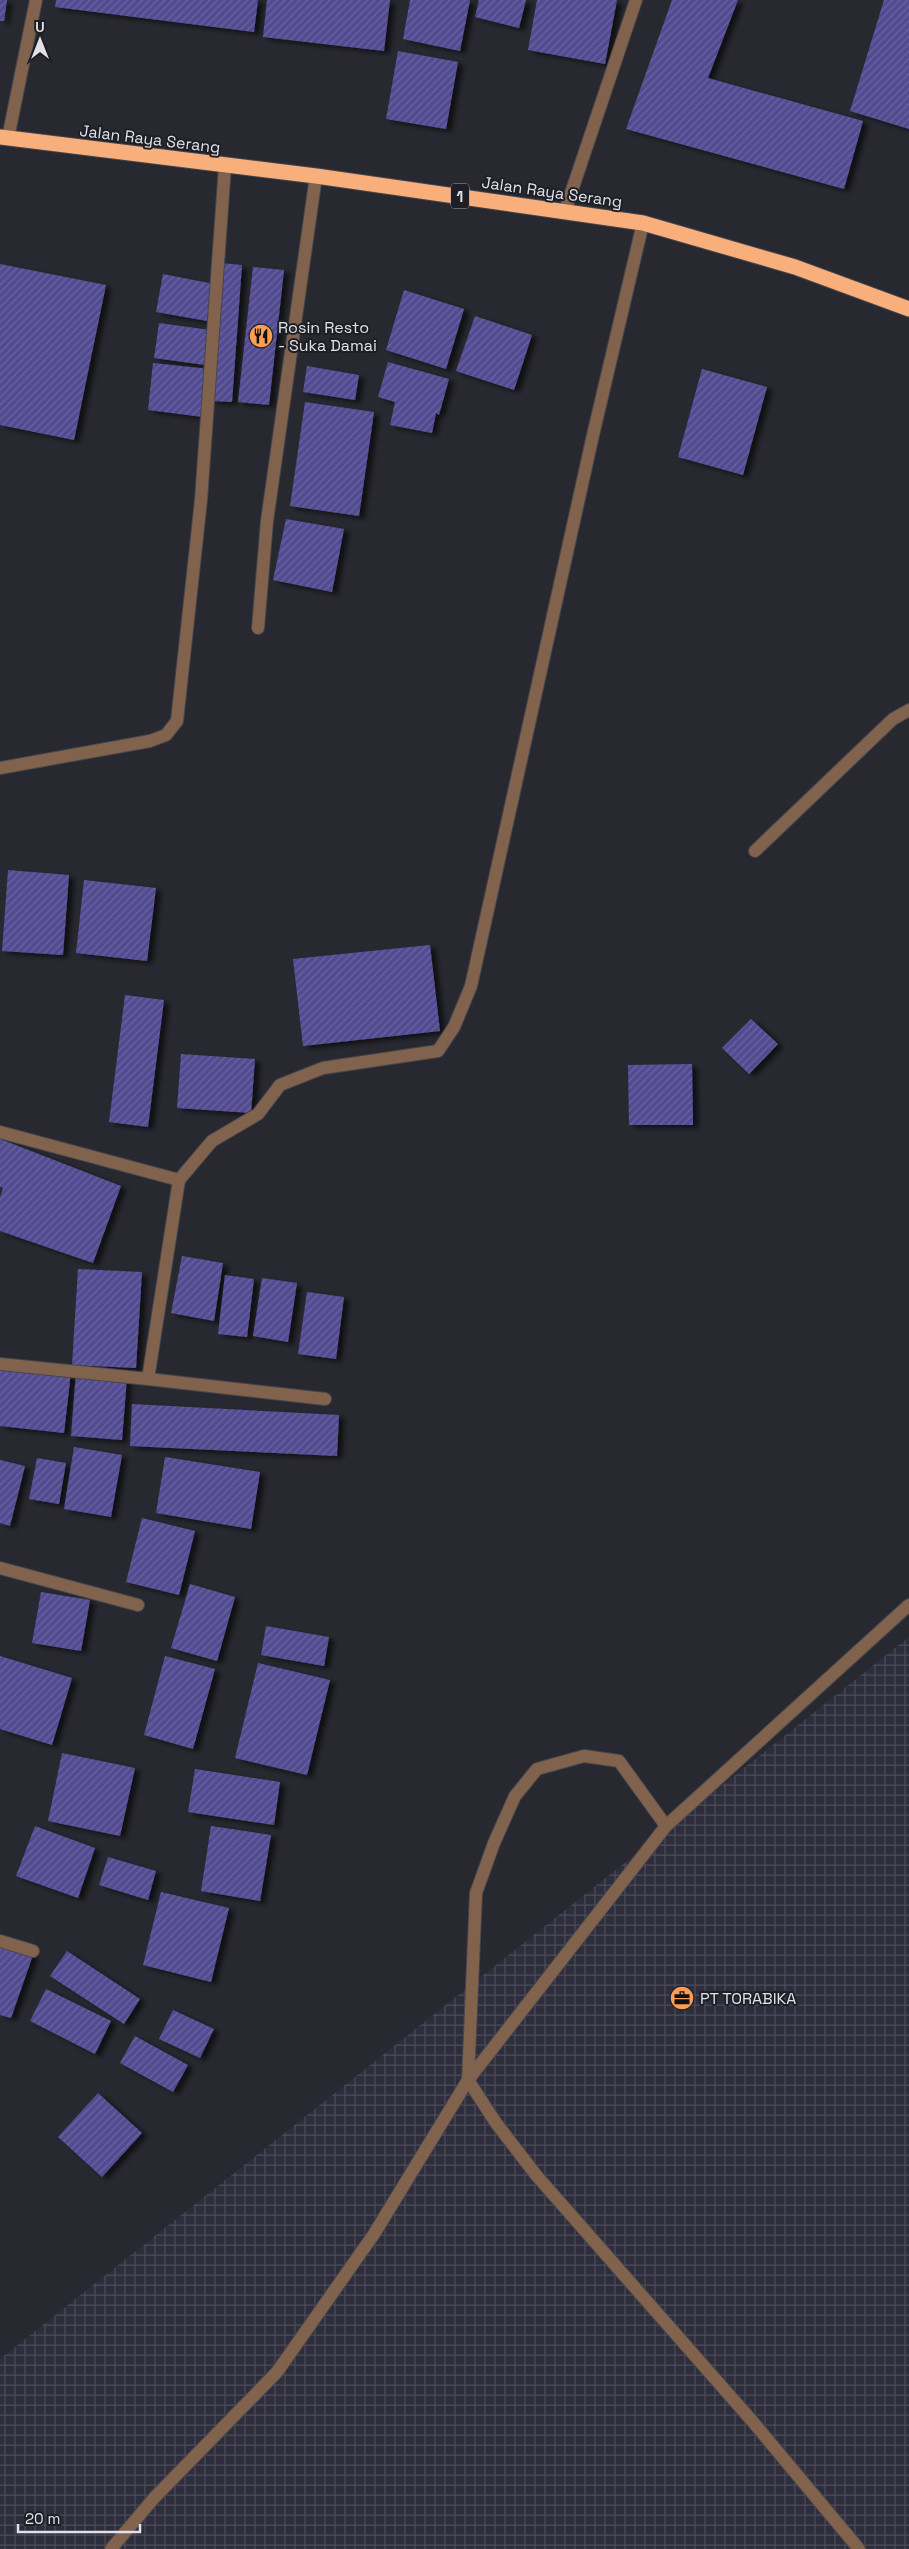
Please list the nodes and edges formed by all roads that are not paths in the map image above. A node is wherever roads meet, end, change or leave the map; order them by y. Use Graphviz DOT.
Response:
graph roads {
  1 [pos="36,0"];
  2 [pos="636,0"];
  3 [pos="4,138"];
  4 [pos="225,166"];
  5 [pos="316,176"];
  6 [pos="565,211"];
  7 [pos="643,223"];
  8 [pos="909,309"];
  9 [pos="258,628"];
  10 [pos="909,710"];
  11 [pos="0,768"];
  12 [pos="755,852"];
  13 [pos="0,1132"];
  14 [pos="179,1180"];
  15 [pos="0,1364"];
  16 [pos="148,1378"];
  17 [pos="325,1399"];
  18 [pos="0,1568"];
  19 [pos="138,1605"];
  20 [pos="909,1605"];
  21 [pos="666,1826"];
  22 [pos="0,1941"];
  23 [pos="34,1951"];
  24 [pos="468,2080"];
  25 [pos="111,2549"];
  26 [pos="859,2549"];
  1 -- 3 [label="street"];
  2 -- 6 [label="street"];
  3 -- 4 [label="highway, Jalan Raya Serang / 1"];
  4 -- 5 [label="highway, Jalan Raya Serang / 1"];
  4 -- 11 [label="street"];
  5 -- 6 [label="highway, Jalan Raya Serang / 1"];
  5 -- 9 [label="street"];
  6 -- 7 [label="highway, Jalan Raya Serang / 1"];
  7 -- 8 [label="highway, Jalan Raya Serang / 1"];
  7 -- 14 [label="street"];
  10 -- 12 [label="street"];
  13 -- 14 [label="street"];
  14 -- 16 [label="street"];
  15 -- 16 [label="street"];
  16 -- 17 [label="street"];
  18 -- 19 [label="street"];
  20 -- 21 [label="street"];
  21 -- 24 [label="street"];
  21 -- 24 [label="street"];
  22 -- 23 [label="street"];
  24 -- 25 [label="street"];
  24 -- 26 [label="street"];
}
